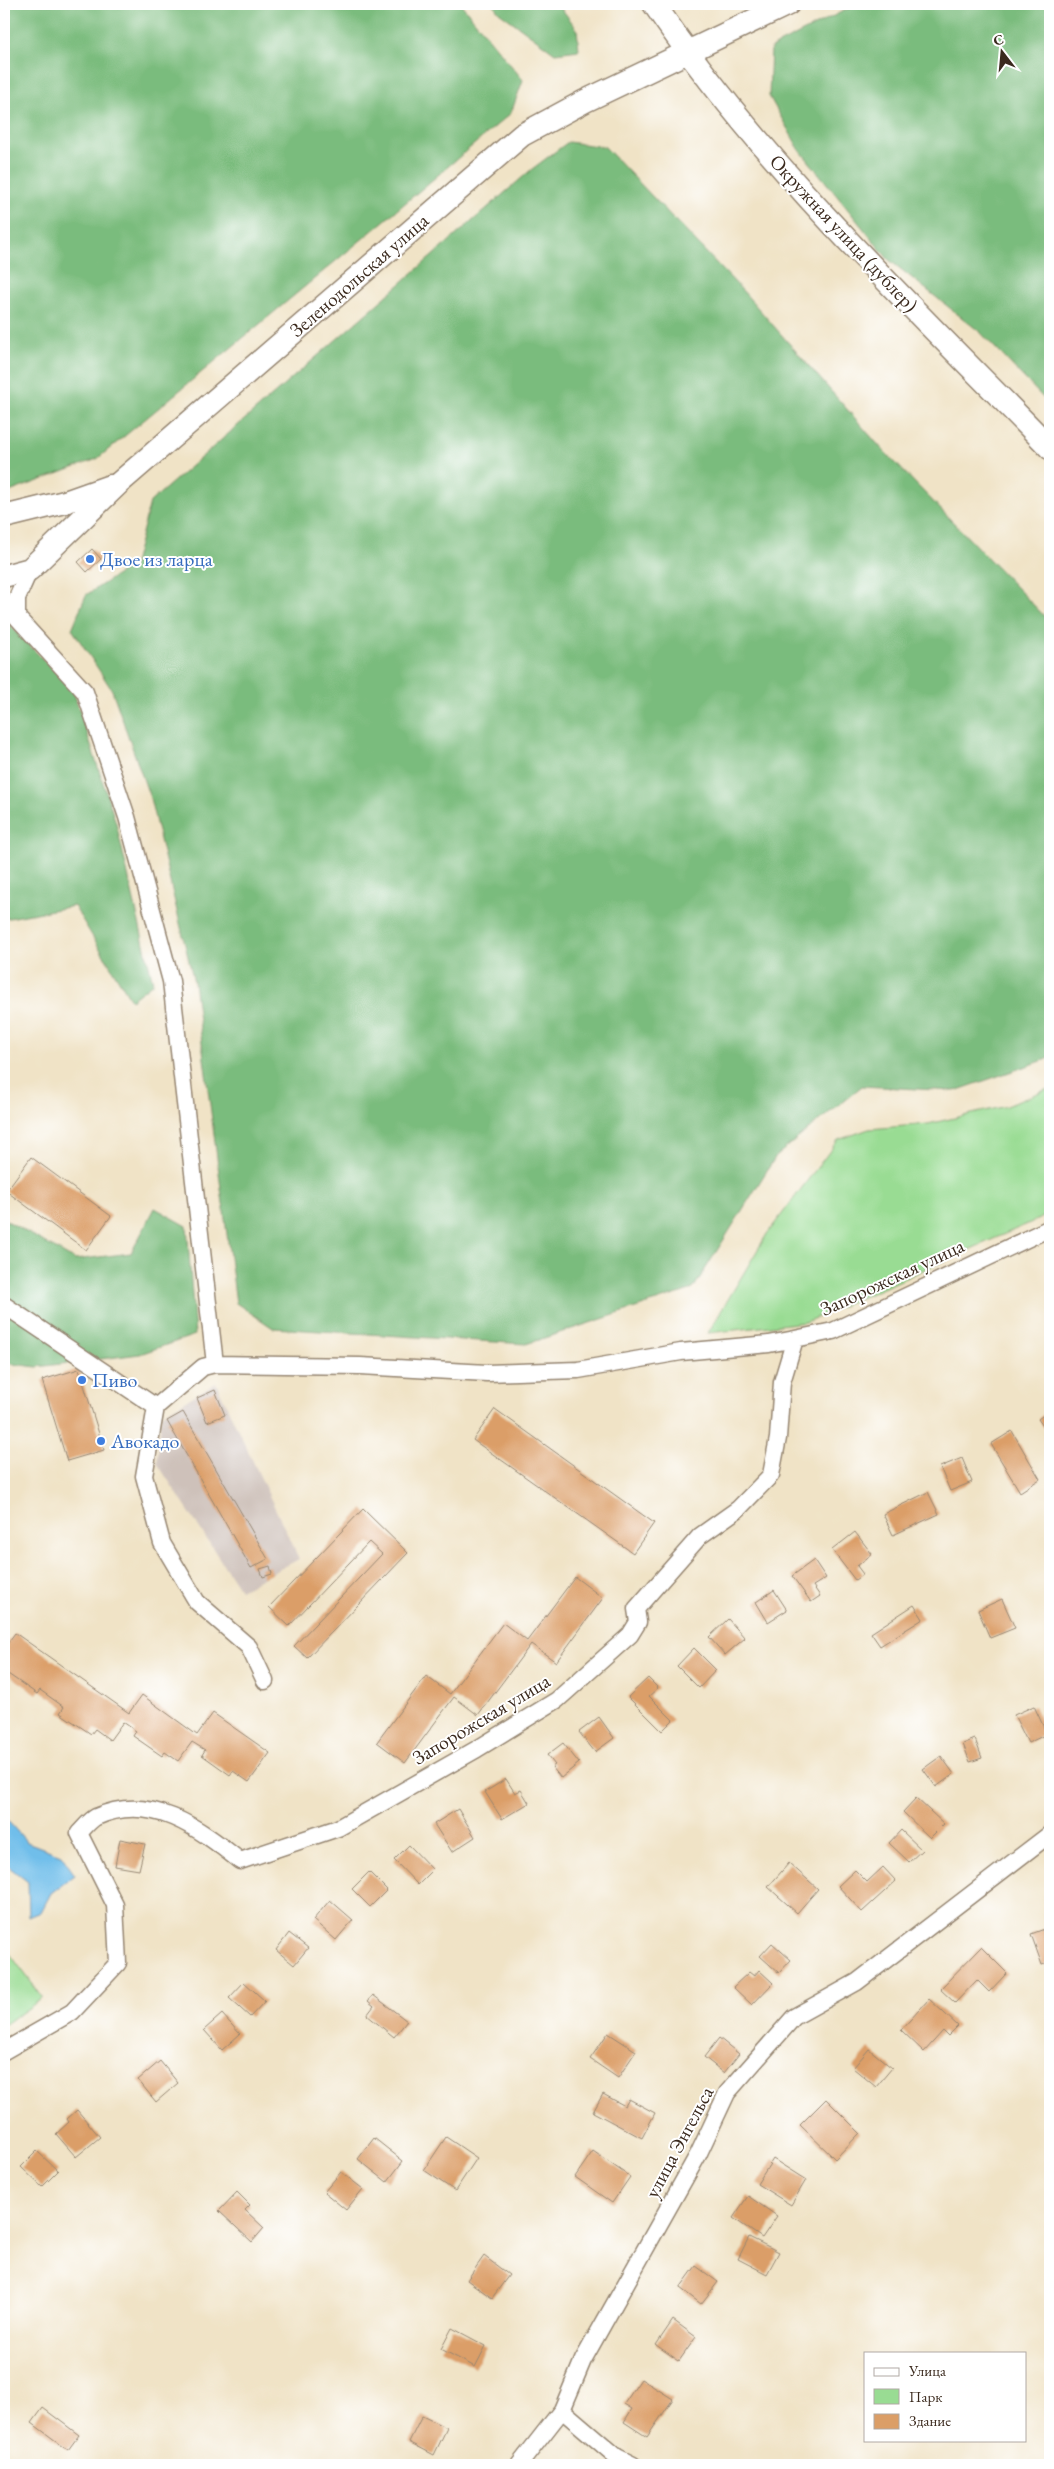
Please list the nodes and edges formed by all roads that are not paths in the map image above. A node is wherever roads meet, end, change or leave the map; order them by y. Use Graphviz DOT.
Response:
graph roads {
  1 [pos="654,4"];
  2 [pos="788,4"];
  3 [pos="686,52"];
  4 [pos="1050,448"];
  5 [pos="118,484"];
  6 [pos="4,517"];
  7 [pos="30,569"];
  8 [pos="4,576"];
  9 [pos="4,603"];
  10 [pos="17,617"];
  11 [pos="1050,1228"];
  12 [pos="4,1305"];
  13 [pos="795,1339"];
  14 [pos="215,1364"];
  15 [pos="156,1407"];
  16 [pos="265,1681"];
  17 [pos="1050,1834"];
  18 [pos="4,2051"];
  19 [pos="562,2410"];
  20 [pos="519,2465"];
  21 [pos="633,2465"];
  1 -- 3 [label="street, Окружная улица (дублер)"];
  2 -- 3 [label="street, Зеленодольская улица"];
  3 -- 4 [label="street, Окружная улица (дублер)"];
  3 -- 5 [label="street, Зеленодольская улица"];
  5 -- 6 [label="street"];
  5 -- 7 [label="street, Зеленодольская улица"];
  7 -- 8 [label="street"];
  7 -- 10 [label="street, Зеленодольская улица"];
  9 -- 10 [label="street"];
  10 -- 14 [label="street"];
  11 -- 13 [label="street, Запорожская улица"];
  12 -- 15 [label="street"];
  13 -- 14 [label="street"];
  13 -- 18 [label="street, Запорожская улица"];
  14 -- 15 [label="street"];
  15 -- 16 [label="street"];
  17 -- 19 [label="street, улица Энгельса"];
  19 -- 20 [label="street, улица Энгельса"];
  19 -- 21 [label="street"];
}
